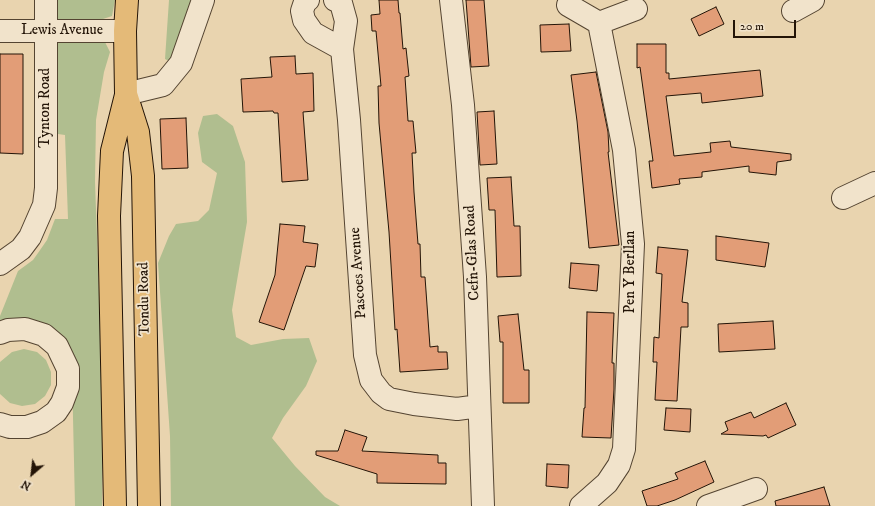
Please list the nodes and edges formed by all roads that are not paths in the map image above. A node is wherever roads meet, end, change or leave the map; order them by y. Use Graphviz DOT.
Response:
graph roads {
  1 [pos="46,0"];
  2 [pos="127,0"];
  3 [pos="203,0"];
  4 [pos="308,0"];
  5 [pos="336,0"];
  6 [pos="451,0"];
  7 [pos="813,0"];
  8 [pos="568,5"];
  9 [pos="636,9"];
  10 [pos="793,11"];
  11 [pos="599,23"];
  12 [pos="0,31"];
  13 [pos="47,31"];
  14 [pos="125,31"];
  15 [pos="342,49"];
  16 [pos="126,94"];
  17 [pos="874,185"];
  18 [pos="843,198"];
  19 [pos="0,264"];
  20 [pos="0,333"];
  21 [pos="479,406"];
  22 [pos="0,424"];
  23 [pos="756,489"];
  24 [pos="595,502"];
  25 [pos="114,506"];
  26 [pos="149,506"];
  27 [pos="483,506"];
  28 [pos="708,506"];
  1 -- 13 [label="street, Tynton Road"];
  2 -- 14 [label="main road, Tondu Road"];
  3 -- 16 [label="street"];
  4 -- 15 [label="street"];
  5 -- 15 [label="street, Pascoes Avenue"];
  6 -- 21 [label="street, Cefn-Glas Road"];
  7 -- 10 [label="street"];
  8 -- 11 [label="street"];
  9 -- 11 [label="street"];
  11 -- 24 [label="street, Pen Y Berllan"];
  12 -- 13 [label="street, Lewis Avenue"];
  13 -- 14 [label="street, Lewis Avenue"];
  13 -- 19 [label="street, Tynton Road"];
  14 -- 16 [label="main road, Tondu Road"];
  15 -- 21 [label="street, Pascoes Avenue"];
  16 -- 25 [label="main road, Tondu Road"];
  16 -- 26 [label="main road, Tondu Road"];
  17 -- 18 [label="street"];
  20 -- 22 [label="street"];
  21 -- 27 [label="street, Cefn-Glas Road"];
  23 -- 28 [label="street"];
}
